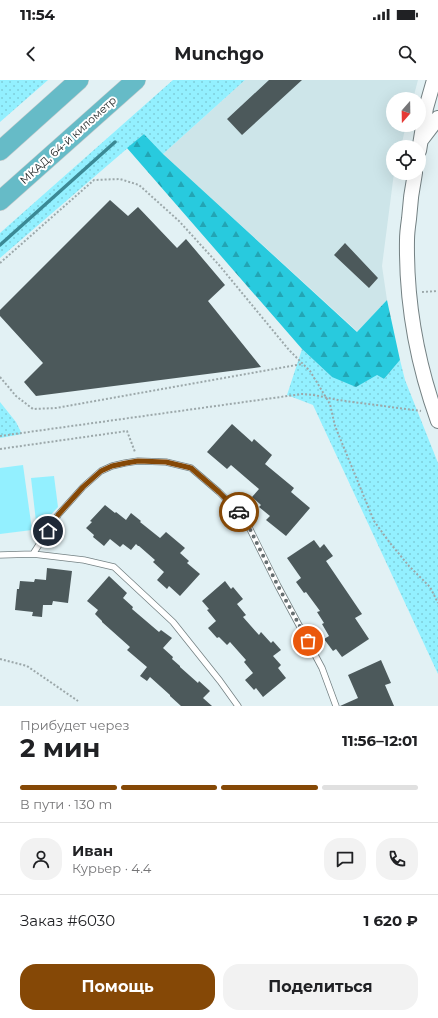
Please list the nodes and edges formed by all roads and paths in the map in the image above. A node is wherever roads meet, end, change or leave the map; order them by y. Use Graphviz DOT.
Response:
graph roads {
  1 [pos="79,80"];
  2 [pos="136,80"];
  3 [pos="434,80"];
  4 [pos="438,118"];
  5 [pos="421,140"];
  6 [pos="424,140"];
  7 [pos="0,151"];
  8 [pos="414,180"];
  9 [pos="0,201"];
  10 [pos="0,263"];
  11 [pos="438,291"];
  12 [pos="422,292"];
  13 [pos="302,364"];
  14 [pos="0,378"];
  15 [pos="326,398"];
  16 [pos="421,411"];
  17 [pos="438,421"];
  18 [pos="0,436"];
  19 [pos="0,449"];
  20 [pos="138,461"];
  21 [pos="33,554"];
  22 [pos="0,555"];
  23 [pos="438,604"];
  24 [pos="0,658"];
  25 [pos="78,701"];
  26 [pos="238,706"];
  27 [pos="336,706"];
  1 -- 7 [label="highway"];
  2 -- 9 [label="highway, МКАД, 64-й километр"];
  3 -- 5 [label="street"];
  4 -- 6 [label="street"];
  8 -- 17 [label="street"];
  10 -- 13 [label="path"];
  11 -- 12 [label="path"];
  13 -- 14 [label="path"];
  13 -- 15 [label="path"];
  15 -- 16 [label="path"];
  15 -- 18 [label="path"];
  15 -- 23 [label="path"];
  19 -- 20 [label="path"];
  20 -- 21 [label="lane"];
  20 -- 27 [label="lane"];
  21 -- 22 [label="lane"];
  21 -- 26 [label="lane"];
  24 -- 25 [label="path"];
}
